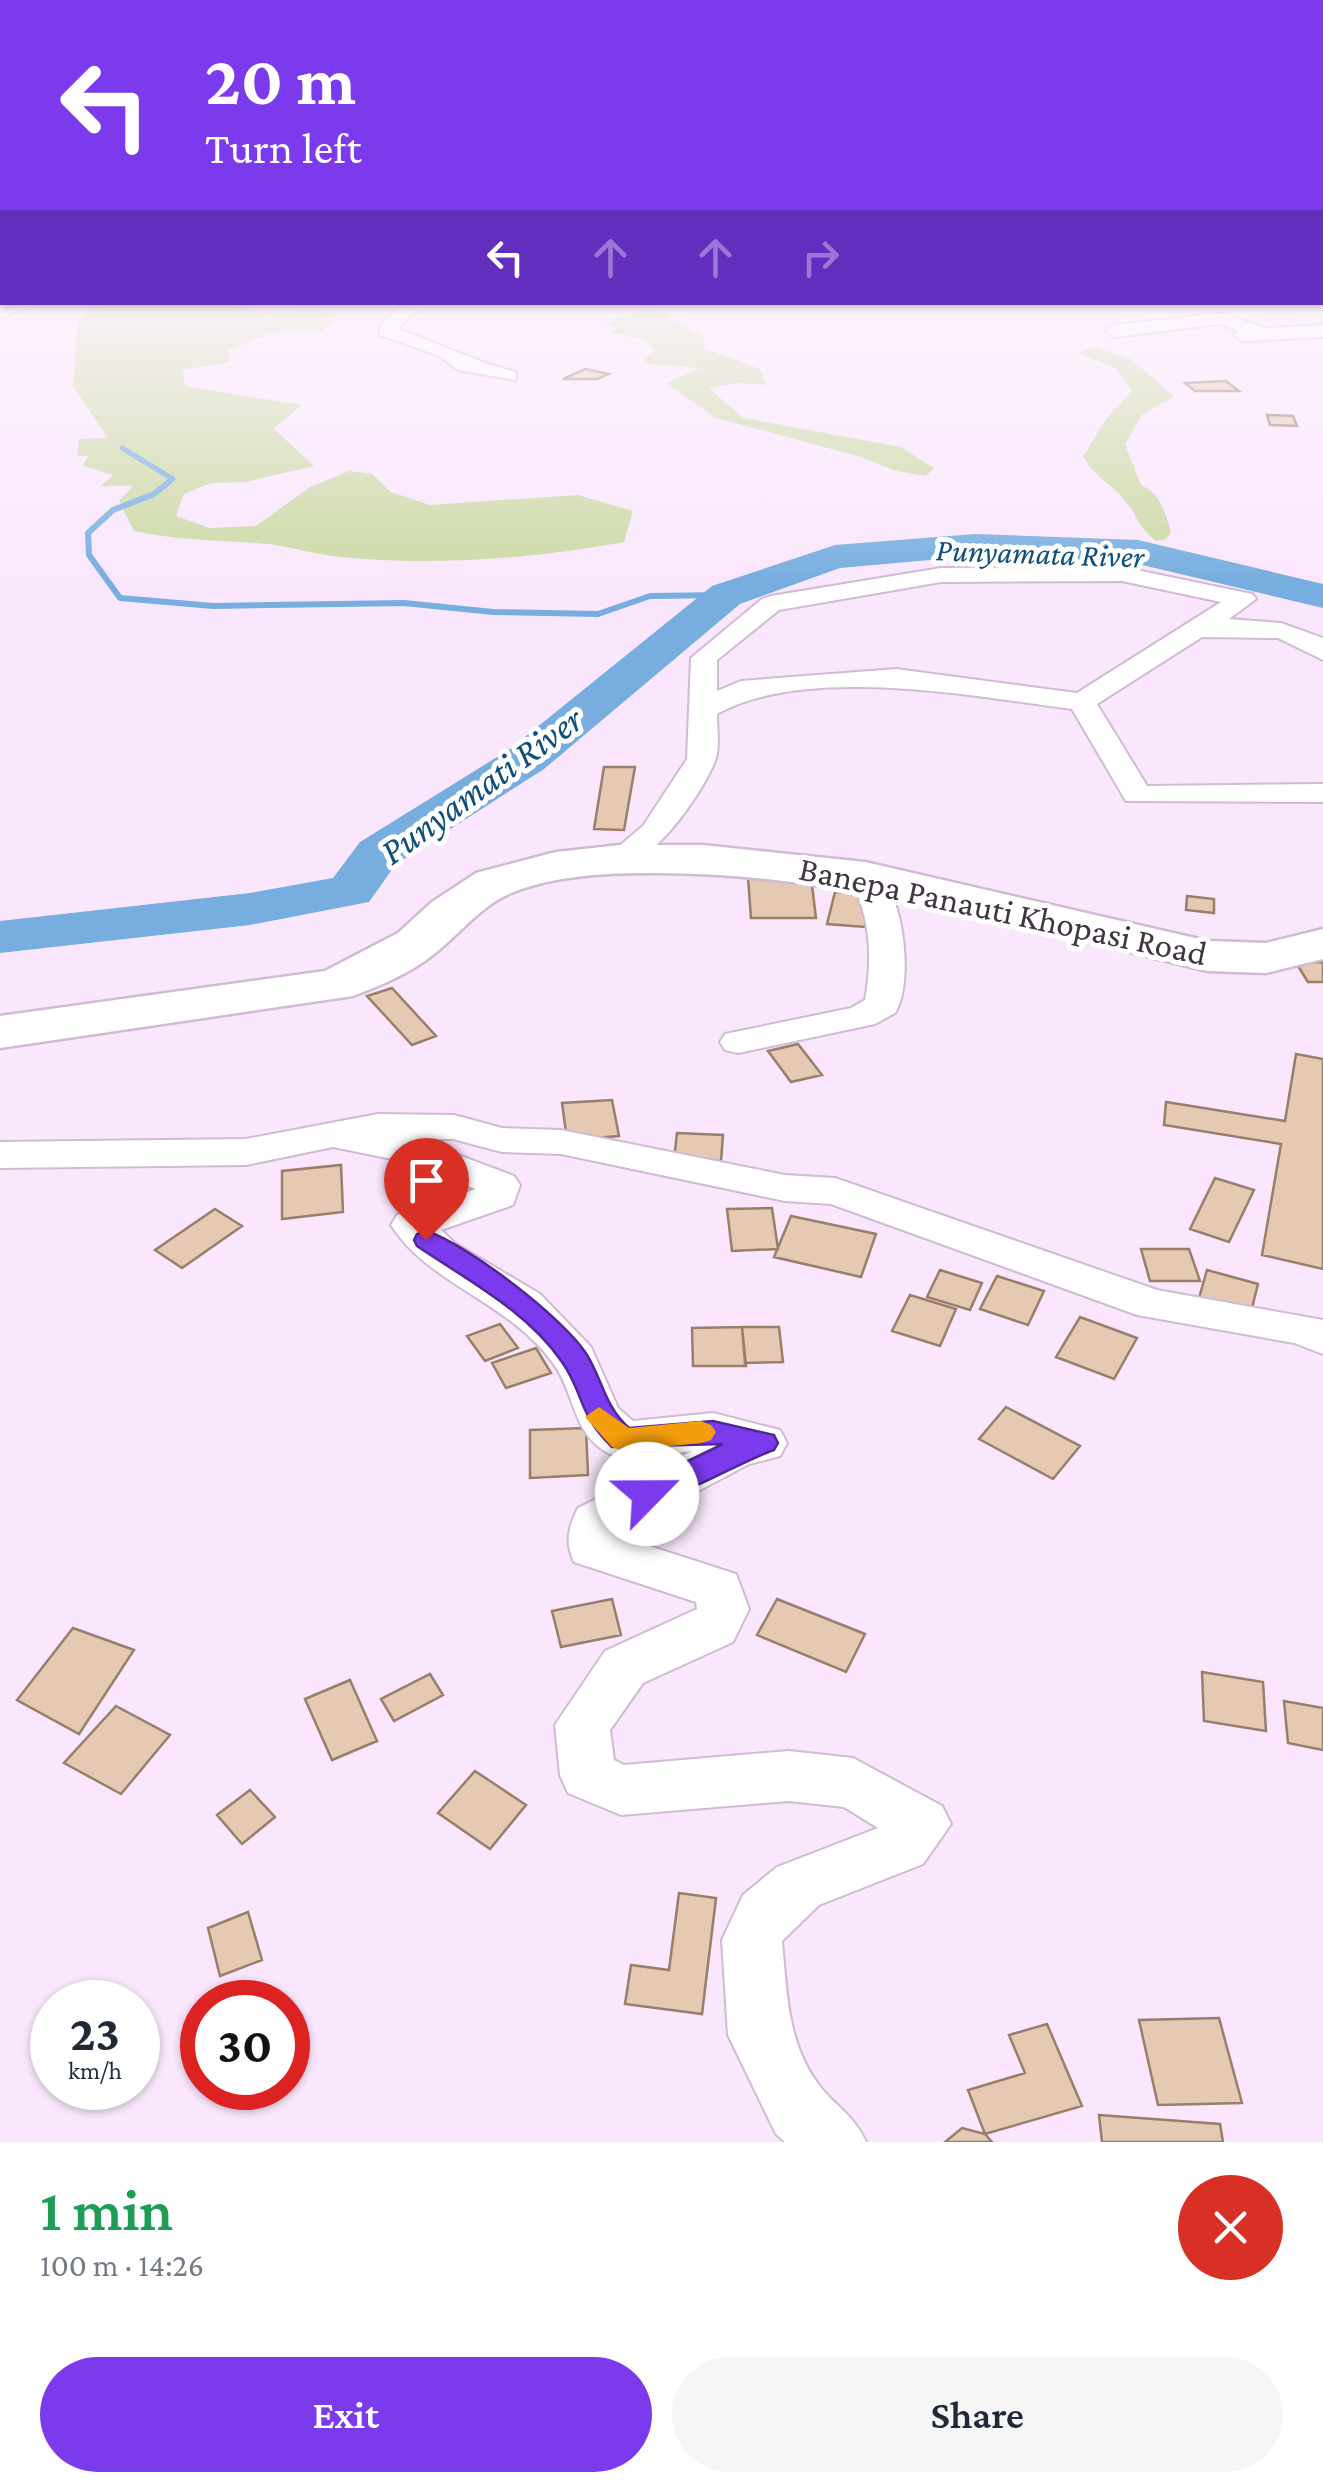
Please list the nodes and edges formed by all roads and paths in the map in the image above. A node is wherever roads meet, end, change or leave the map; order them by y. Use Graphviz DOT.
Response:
graph roads {
  1 [pos="1323,652"];
  2 [pos="1082,702"];
  3 [pos="705,710"];
  4 [pos="1323,793"];
  5 [pos="620,859"];
  6 [pos="865,876"];
  7 [pos="1323,944"];
  8 [pos="0,1032"];
  9 [pos="738,1042"];
  10 [pos="337,1136"];
  11 [pos="0,1155"];
  12 [pos="1323,1338"];
  13 [pos="833,2142"];
  1 -- 2 [label="street"];
  2 -- 3 [label="street"];
  2 -- 3 [label="street"];
  2 -- 4 [label="street"];
  3 -- 5 [label="street"];
  5 -- 6 [label="main road, Banepa Panauti Khopasi Road"];
  5 -- 8 [label="main road, Banepa Panauti Khopasi Road"];
  6 -- 7 [label="main road, Banepa Panauti Khopasi Road"];
  6 -- 9 [label="street"];
  10 -- 11 [label="street"];
  10 -- 12 [label="street"];
  10 -- 13 [label="street"];
}
